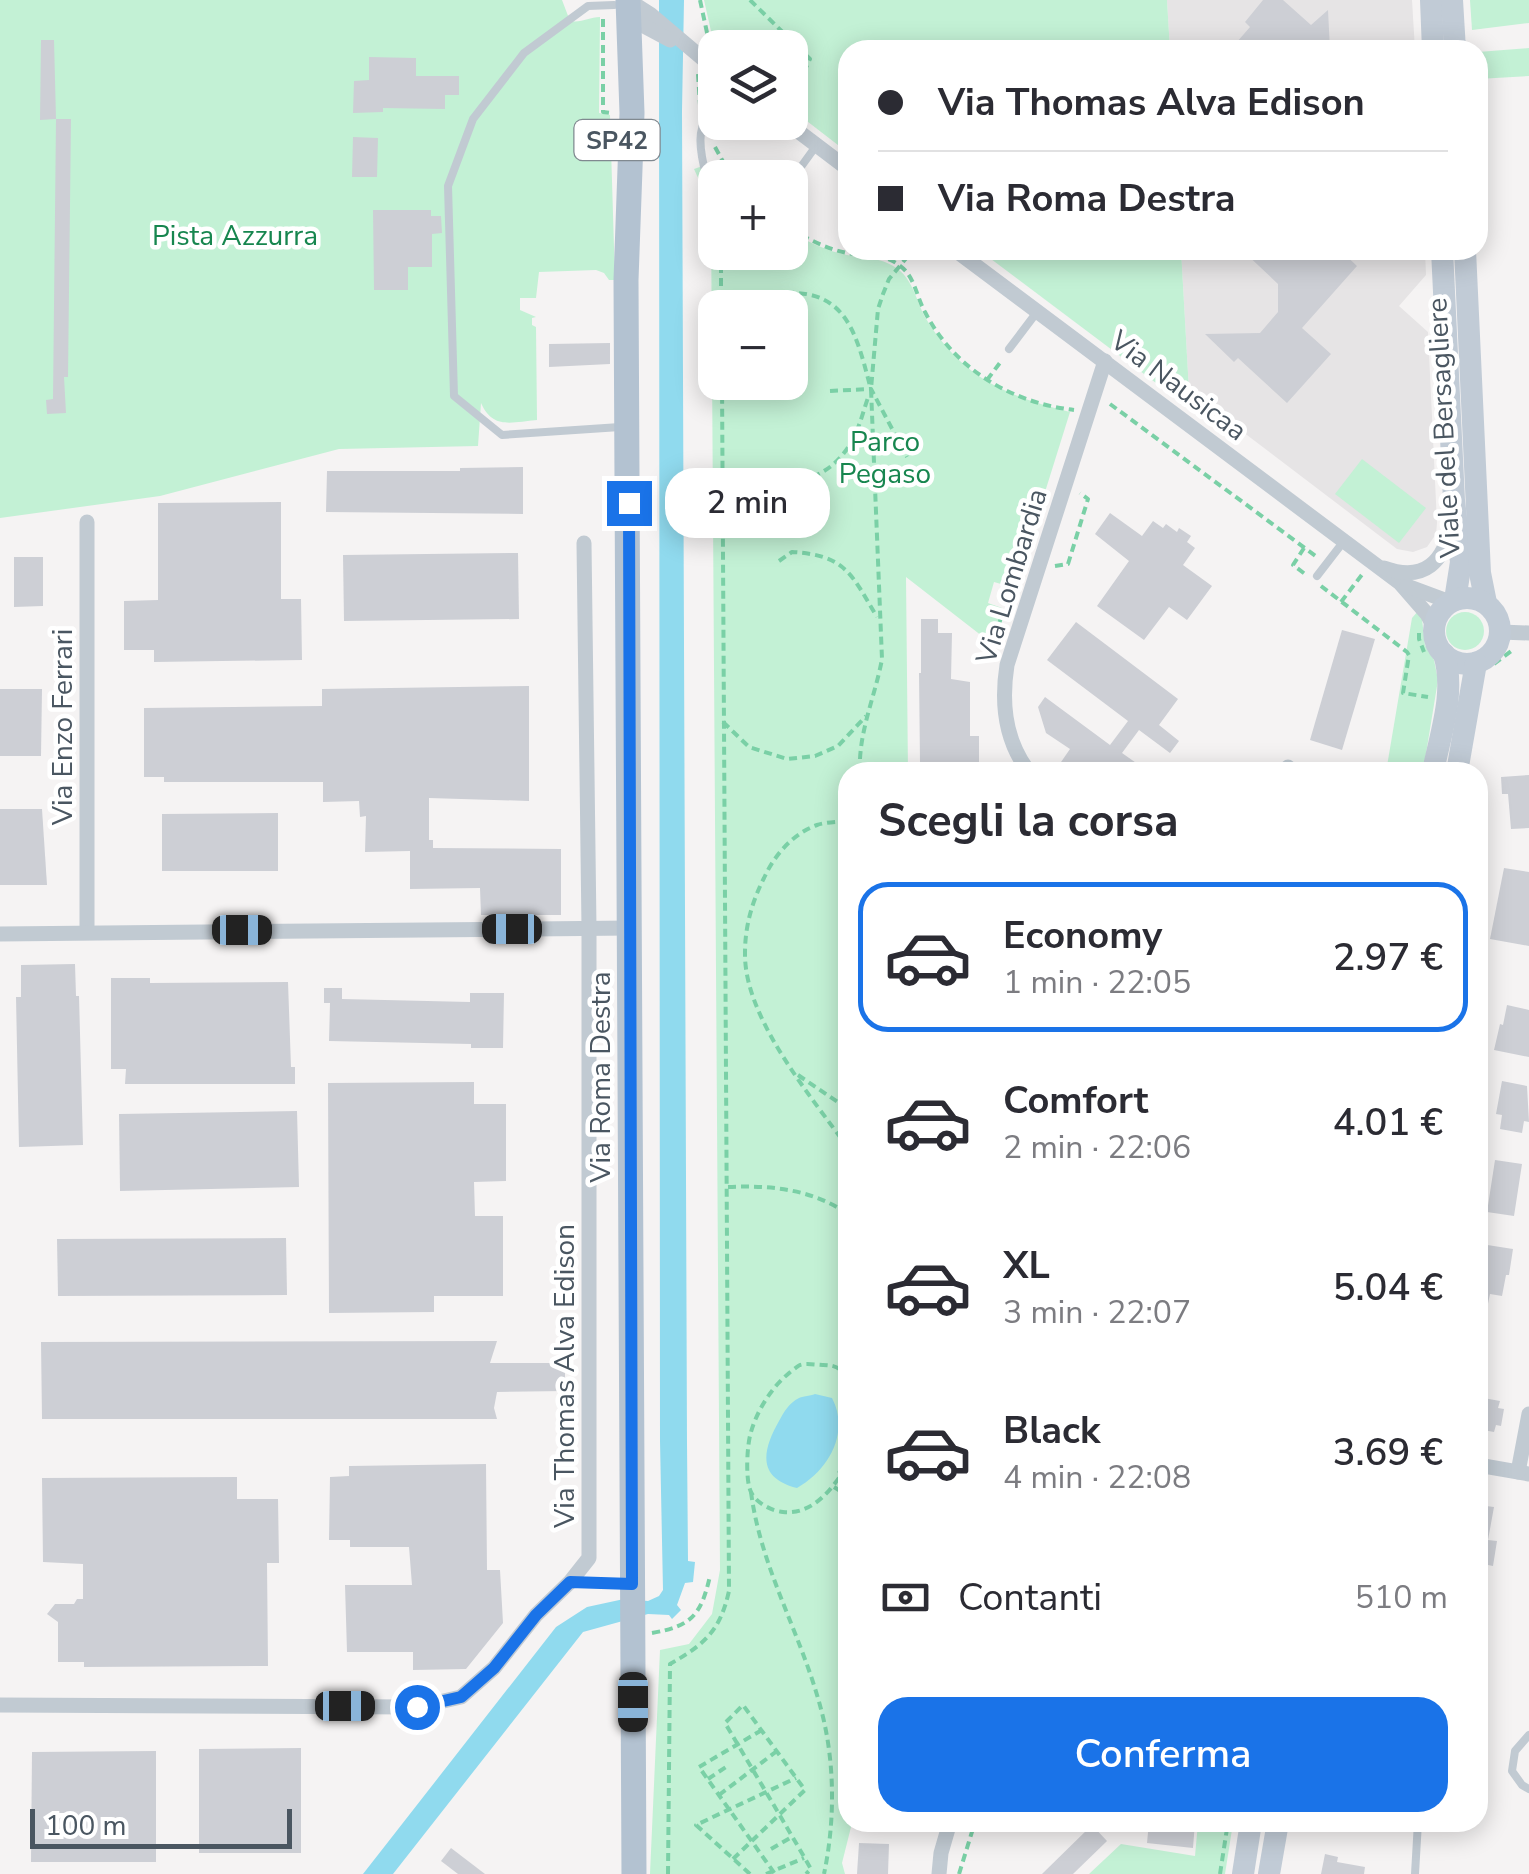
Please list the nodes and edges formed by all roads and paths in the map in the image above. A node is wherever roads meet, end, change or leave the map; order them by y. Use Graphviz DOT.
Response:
graph roads {
  1 [pos="700,0"];
  2 [pos="750,0"];
  3 [pos="1432,0"];
  4 [pos="1452,0"];
  5 [pos="615,4"];
  6 [pos="706,30"];
  7 [pos="781,30"];
  8 [pos="653,31"];
  9 [pos="1434,40"];
  10 [pos="1454,40"];
  11 [pos="694,52"];
  12 [pos="698,55"];
  13 [pos="631,66"];
  14 [pos="610,113"];
  15 [pos="808,140"];
  16 [pos="816,146"];
  17 [pos="806,160"];
  18 [pos="838,162"];
  19 [pos="808,239"];
  20 [pos="838,250"];
  21 [pos="889,260"];
  22 [pos="905,260"];
  23 [pos="968,260"];
  24 [pos="1442,260"];
  25 [pos="1464,260"];
  26 [pos="900,266"];
  27 [pos="626,280"];
  28 [pos="808,293"];
  29 [pos="1037,312"];
  30 [pos="1010,348"];
  31 [pos="1105,361"];
  32 [pos="998,366"];
  33 [pos="1126,376"];
  34 [pos="988,380"];
  35 [pos="871,389"];
  36 [pos="830,390"];
  37 [pos="1102,398"];
  38 [pos="722,400"];
  39 [pos="1078,410"];
  40 [pos="629,426"];
  41 [pos="907,458"];
  42 [pos="722,470"];
  43 [pos="1083,480"];
  44 [pos="1455,510"];
  45 [pos="87,522"];
  46 [pos="1344,541"];
  47 [pos="584,543"];
  48 [pos="1304,548"];
  49 [pos="1317,557"];
  50 [pos="779,561"];
  51 [pos="1372,562"];
  52 [pos="1054,566"];
  53 [pos="1305,574"];
  54 [pos="1360,578"];
  55 [pos="1317,580"];
  56 [pos="1400,583"];
  57 [pos="1453,601"];
  58 [pos="1341,602"];
  59 [pos="1486,603"];
  60 [pos="880,622"];
  61 [pos="1427,628"];
  62 [pos="1501,632"];
  63 [pos="1529,633"];
  64 [pos="1529,648"];
  65 [pos="1435,655"];
  66 [pos="1483,665"];
  67 [pos="1432,697"];
  68 [pos="867,715"];
  69 [pos="724,722"];
  70 [pos="861,762"];
  71 [pos="1023,762"];
  72 [pos="1436,762"];
  73 [pos="1459,762"];
  74 [pos="838,822"];
  75 [pos="589,928"];
  76 [pos="630,928"];
  77 [pos="87,932"];
  78 [pos="0,934"];
  79 [pos="794,1072"];
  80 [pos="838,1102"];
  81 [pos="838,1134"];
  82 [pos="727,1186"];
  83 [pos="838,1207"];
  84 [pos="838,1368"];
  85 [pos="1529,1414"];
  86 [pos="1488,1467"];
  87 [pos="1524,1473"];
  88 [pos="838,1476"];
  89 [pos="838,1480"];
  90 [pos="834,1486"];
  91 [pos="838,1489"];
  92 [pos="751,1492"];
  93 [pos="710,1576"];
  94 [pos="570,1582"];
  95 [pos="632,1588"];
  96 [pos="632,1626"];
  97 [pos="0,1704"];
  98 [pos="762,1730"];
  99 [pos="1529,1734"];
  100 [pos="738,1744"];
  101 [pos="777,1752"];
  102 [pos="729,1766"];
  103 [pos="753,1770"];
  104 [pos="796,1778"];
  105 [pos="708,1779"];
  106 [pos="1529,1789"];
  107 [pos="766,1793"];
  108 [pos="719,1795"];
  109 [pos="730,1810"];
  110 [pos="779,1815"];
  111 [pos="947,1832"];
  112 [pos="972,1832"];
  113 [pos="1226,1832"];
  114 [pos="1238,1832"];
  115 [pos="1250,1832"];
  116 [pos="1276,1832"];
  117 [pos="1417,1832"];
  118 [pos="792,1837"];
  119 [pos="752,1841"];
  120 [pos="772,1849"];
  121 [pos="733,1858"];
  122 [pos="804,1858"];
  123 [pos="774,1872"];
  124 [pos="634,1874"];
  125 [pos="668,1874"];
  126 [pos="750,1874"];
  127 [pos="766,1874"];
  128 [pos="806,1874"];
  129 [pos="824,1874"];
  130 [pos="939,1874"];
  131 [pos="959,1874"];
  132 [pos="1220,1874"];
  133 [pos="1232,1874"];
  134 [pos="1242,1874"];
  135 [pos="1269,1874"];
  136 [pos="1415,1874"];
  1 -- 6 [label="path"];
  2 -- 7 [label="path"];
  3 -- 9 [label="street"];
  4 -- 10 [label="street"];
  5 -- 8 [label="street"];
  5 -- 11 [label="street"];
  5 -- 13 [label="main road, Via Roma Destra / SP42"];
  5 -- 14 [label="path"];
  5 -- 27 [label="main road, Via Roma Destra / SP42"];
  5 -- 40 [label="lane"];
  8 -- 11 [label="street"];
  8 -- 13 [label="street"];
  11 -- 12 [label="street"];
  13 -- 27 [label="main road, Via Roma Destra / SP42"];
  15 -- 16 [label="street"];
  16 -- 17 [label="lane"];
  16 -- 18 [label="street"];
  19 -- 20 [label="path"];
  21 -- 26 [label="path"];
  22 -- 26 [label="path"];
  23 -- 29 [label="street, Via Nausicaa"];
  24 -- 44 [label="street, Viale del Bersagliere"];
  25 -- 59 [label="street, Viale del Bersagliere"];
  26 -- 34 [label="path"];
  26 -- 35 [label="path"];
  27 -- 40 [label="main road, Via Roma Destra / SP42"];
  28 -- 35 [label="path"];
  29 -- 30 [label="lane"];
  29 -- 31 [label="street, Via Nausicaa"];
  31 -- 33 [label="street, Via Nausicaa"];
  31 -- 37 [label="street, Via Lombardia"];
  32 -- 34 [label="path"];
  33 -- 37 [label="street"];
  33 -- 46 [label="street, Via Nausicaa"];
  34 -- 39 [label="path"];
  35 -- 36 [label="path"];
  35 -- 41 [label="path"];
  35 -- 42 [label="path"];
  35 -- 60 [label="path"];
  37 -- 48 [label="path"];
  37 -- 71 [label="street, Via Lombardia"];
  38 -- 42 [label="path"];
  40 -- 76 [label="main road, Via Roma Destra / SP42"];
  42 -- 69 [label="path"];
  43 -- 52 [label="path"];
  44 -- 51 [label="street, Via Nausicaa"];
  44 -- 57 [label="street, Viale del Bersagliere"];
  45 -- 77 [label="street, Via Enzo Ferrari"];
  46 -- 51 [label="street, Via Nausicaa"];
  46 -- 55 [label="lane"];
  47 -- 75 [label="street, Via Thomas Alva Edison"];
  48 -- 49 [label="path"];
  48 -- 53 [label="path"];
  50 -- 60 [label="path"];
  51 -- 56 [label="street, Via Nausicaa"];
  54 -- 58 [label="path"];
  55 -- 58 [label="path"];
  56 -- 57 [label="street, Via Nausicaa"];
  56 -- 61 [label="street, Via Nausicaa"];
  57 -- 59 [label="street"];
  57 -- 61 [label="street"];
  58 -- 67 [label="path"];
  59 -- 62 [label="street"];
  60 -- 68 [label="path"];
  61 -- 65 [label="street"];
  61 -- 65 [label="path"];
  62 -- 63 [label="street"];
  62 -- 66 [label="street"];
  64 -- 66 [label="path"];
  65 -- 66 [label="street"];
  65 -- 72 [label="street"];
  66 -- 73 [label="street"];
  68 -- 69 [label="path"];
  68 -- 70 [label="path"];
  69 -- 82 [label="path"];
  74 -- 79 [label="path"];
  75 -- 76 [label="street"];
  75 -- 77 [label="street"];
  75 -- 94 [label="street, Via Thomas Alva Edison"];
  76 -- 95 [label="main road, Via Roma Destra / SP42"];
  77 -- 78 [label="street"];
  79 -- 80 [label="path"];
  79 -- 81 [label="path"];
  82 -- 83 [label="path"];
  82 -- 125 [label="path"];
  84 -- 92 [label="path"];
  85 -- 87 [label="street"];
  86 -- 87 [label="street"];
  88 -- 90 [label="path"];
  89 -- 90 [label="path"];
  90 -- 91 [label="path"];
  90 -- 92 [label="path"];
  92 -- 129 [label="path"];
  93 -- 96 [label="path"];
  94 -- 95 [label="lane"];
  94 -- 97 [label="street, Via Thomas Alva Edison"];
  95 -- 96 [label="main road, Via Roma Destra / SP42"];
  96 -- 124 [label="main road, Via Roma Destra"];
  98 -- 100 [label="path"];
  98 -- 100 [label="path"];
  98 -- 101 [label="path"];
  99 -- 106 [label="lane"];
  100 -- 103 [label="path"];
  100 -- 105 [label="path"];
  101 -- 103 [label="path"];
  101 -- 104 [label="path"];
  102 -- 105 [label="path"];
  103 -- 107 [label="path"];
  103 -- 108 [label="path"];
  104 -- 107 [label="path"];
  104 -- 110 [label="path"];
  105 -- 108 [label="path"];
  107 -- 109 [label="path"];
  107 -- 110 [label="path"];
  108 -- 109 [label="path"];
  109 -- 119 [label="path"];
  109 -- 121 [label="path"];
  110 -- 118 [label="path"];
  110 -- 119 [label="path"];
  111 -- 130 [label="street"];
  112 -- 131 [label="path"];
  113 -- 132 [label="path"];
  114 -- 133 [label="street"];
  115 -- 134 [label="street"];
  116 -- 135 [label="street"];
  117 -- 136 [label="lane"];
  118 -- 120 [label="path"];
  118 -- 122 [label="path"];
  119 -- 121 [label="path"];
  119 -- 123 [label="path"];
  121 -- 126 [label="path"];
  122 -- 123 [label="path"];
  122 -- 128 [label="path"];
  123 -- 127 [label="path"];
}
